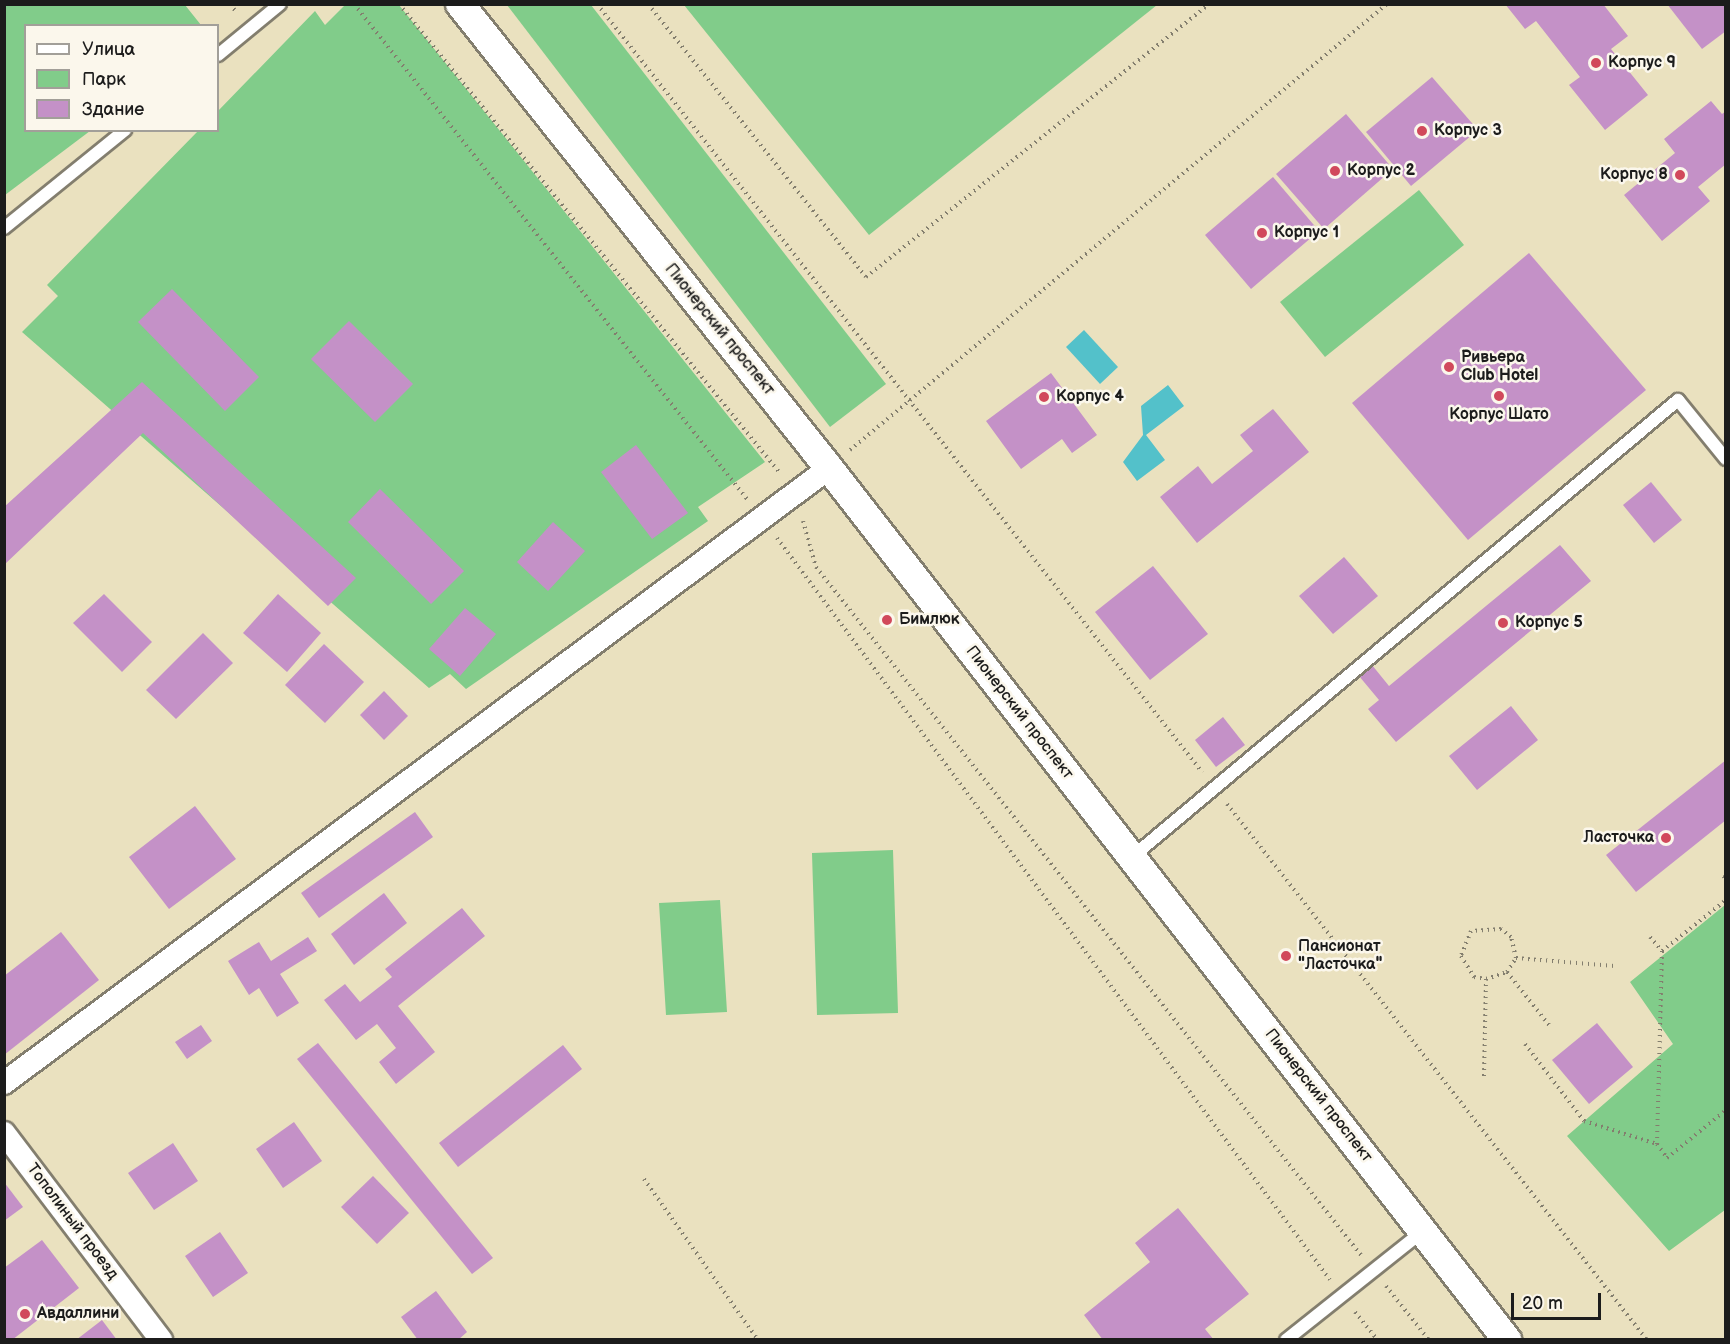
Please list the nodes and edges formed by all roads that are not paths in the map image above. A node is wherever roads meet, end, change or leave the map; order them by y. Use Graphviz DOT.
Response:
graph roads {
  1 [pos="280,4"];
  2 [pos="460,4"];
  3 [pos="219,54"];
  4 [pos="123,132"];
  5 [pos="4,228"];
  6 [pos="1725,459"];
  7 [pos="829,468"];
  8 [pos="1131,858"];
  9 [pos="4,1083"];
  10 [pos="4,1133"];
  11 [pos="1422,1232"];
  12 [pos="161,1340"];
  13 [pos="1286,1340"];
  14 [pos="1507,1340"];
  1 -- 3 [label="lane"];
  2 -- 7 [label="street, Пионерский проспект"];
  4 -- 5 [label="lane"];
  6 -- 8 [label="lane"];
  7 -- 8 [label="street, Пионерский проспект"];
  7 -- 9 [label="street"];
  8 -- 11 [label="street, Пионерский проспект"];
  10 -- 12 [label="street, Тополиный проезд"];
  11 -- 13 [label="lane"];
  11 -- 14 [label="street, Пионерский проспект"];
}
